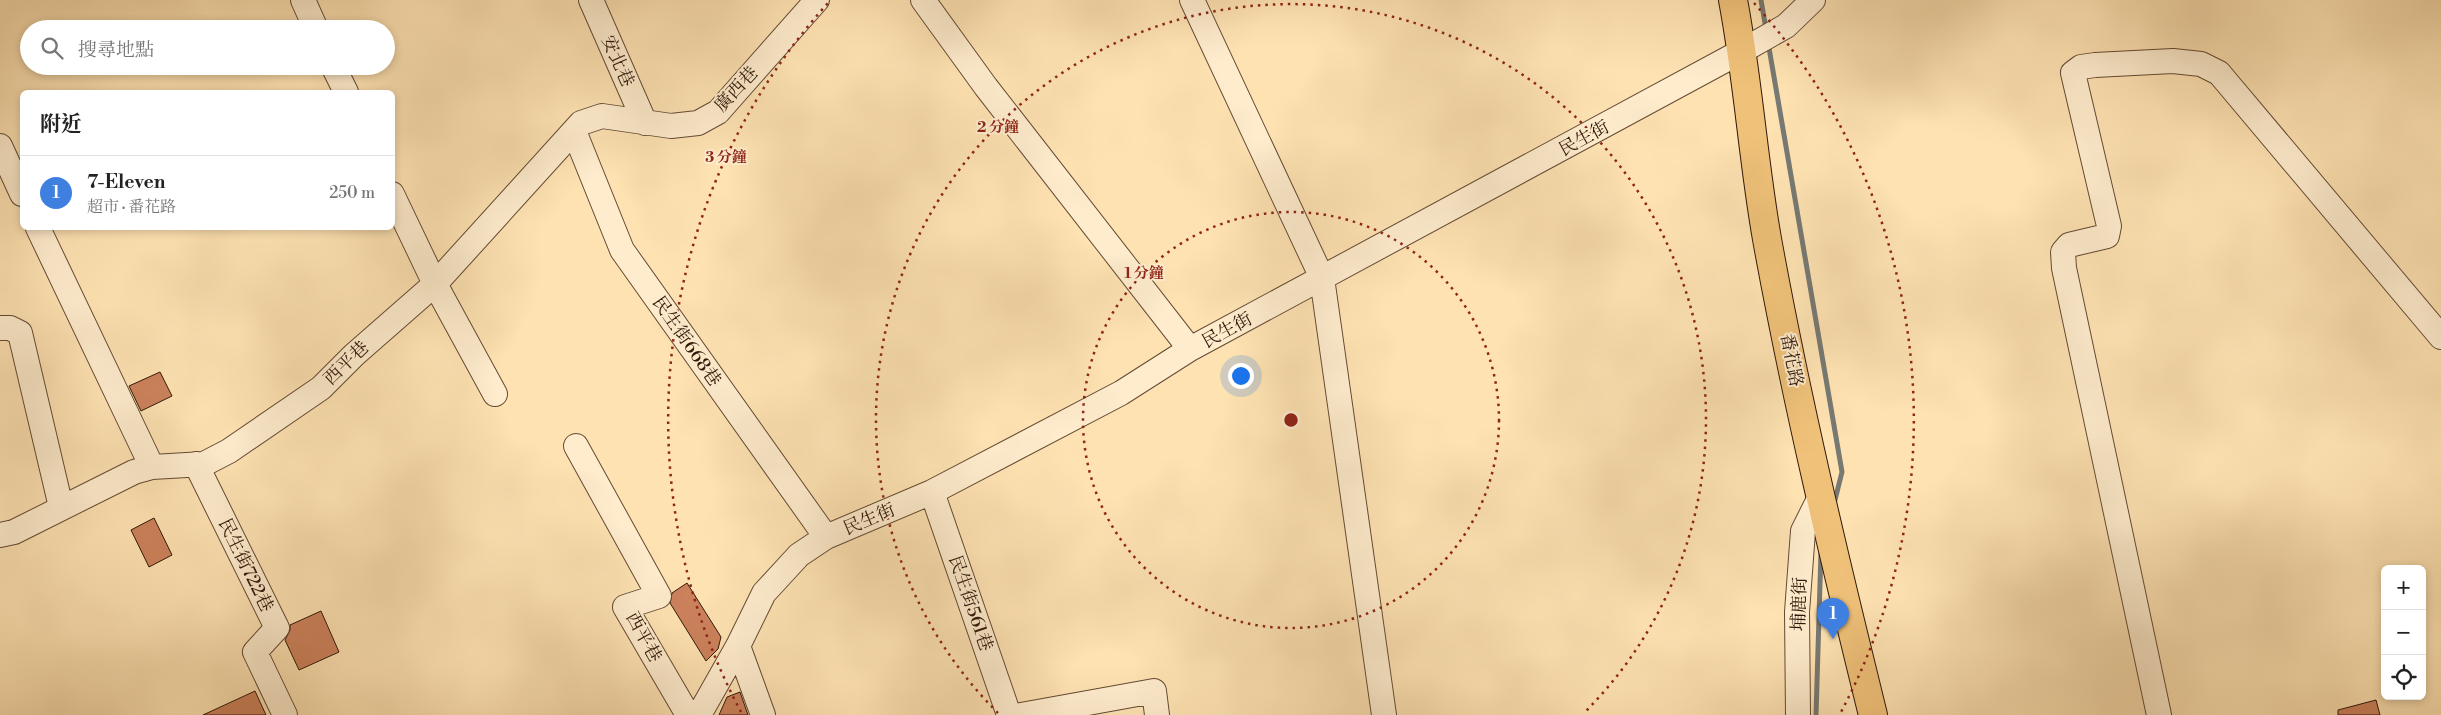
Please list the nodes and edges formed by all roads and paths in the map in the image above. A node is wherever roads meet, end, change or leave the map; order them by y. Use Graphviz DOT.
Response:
graph roads {
  1 [pos="303,0"];
  2 [pos="590,0"];
  3 [pos="817,0"];
  4 [pos="923,0"];
  5 [pos="1192,0"];
  6 [pos="1733,0"];
  7 [pos="1813,0"];
  8 [pos="312,20"];
  9 [pos="1742,51"];
  10 [pos="338,75"];
  11 [pos="345,90"];
  12 [pos="645,123"];
  13 [pos="574,131"];
  14 [pos="0,146"];
  15 [pos="20,190"];
  16 [pos="395,200"];
  17 [pos="39,230"];
  18 [pos="1322,278"];
  19 [pos="435,284"];
  20 [pos="0,328"];
  21 [pos="2441,337"];
  22 [pos="1190,350"];
  23 [pos="495,394"];
  24 [pos="576,446"];
  25 [pos="196,464"];
  26 [pos="152,467"];
  27 [pos="932,492"];
  28 [pos="1820,497"];
  29 [pos="62,507"];
  30 [pos="0,535"];
  31 [pos="826,537"];
  32 [pos="738,646"];
  33 [pos="285,715"];
  34 [pos="688,715"];
  35 [pos="699,715"];
  36 [pos="763,715"];
  37 [pos="1009,715"];
  38 [pos="1021,715"];
  39 [pos="1157,715"];
  40 [pos="1384,715"];
  41 [pos="1798,715"];
  42 [pos="1872,715"];
  43 [pos="2159,715"];
  1 -- 8 [label="street"];
  2 -- 12 [label="street, 安北巷"];
  3 -- 12 [label="street, 廣西巷"];
  4 -- 22 [label="street"];
  5 -- 18 [label="street"];
  6 -- 9 [label="main road, 番花路"];
  7 -- 9 [label="street, 民生街"];
  9 -- 18 [label="street, 民生街"];
  9 -- 28 [label="main road, 番花路"];
  10 -- 11 [label="street"];
  12 -- 13 [label="street, 廣西巷"];
  13 -- 19 [label="street, 西平巷"];
  13 -- 31 [label="street, 民生街668巷"];
  14 -- 15 [label="street"];
  16 -- 19 [label="street"];
  17 -- 26 [label="street"];
  18 -- 22 [label="street, 民生街"];
  18 -- 40 [label="street"];
  19 -- 23 [label="street"];
  19 -- 25 [label="street, 西平巷"];
  20 -- 29 [label="street"];
  21 -- 43 [label="street"];
  22 -- 27 [label="street, 民生街"];
  24 -- 34 [label="street, 西平巷"];
  25 -- 26 [label="street, 西平巷"];
  25 -- 33 [label="street, 民生街722巷"];
  26 -- 29 [label="street, 西平巷"];
  27 -- 31 [label="street, 民生街"];
  27 -- 37 [label="street, 民生街561巷"];
  28 -- 41 [label="street, 埔鹿街"];
  28 -- 42 [label="main road, 番花路"];
  29 -- 30 [label="street, 西平巷"];
  31 -- 32 [label="street, 民生街"];
  32 -- 35 [label="street, 民生街"];
  32 -- 36 [label="street"];
  38 -- 39 [label="street"];
}
